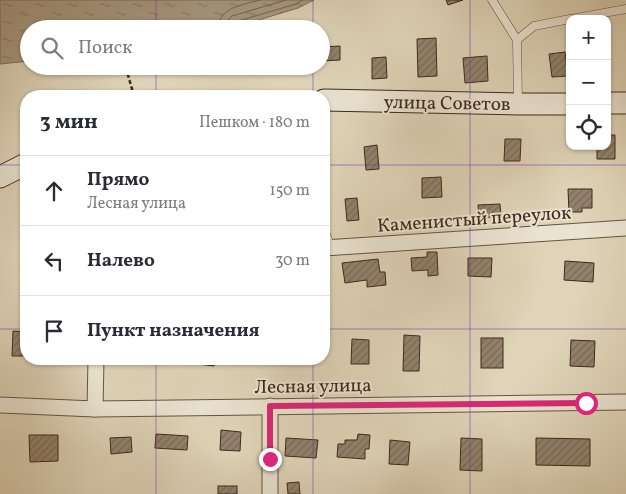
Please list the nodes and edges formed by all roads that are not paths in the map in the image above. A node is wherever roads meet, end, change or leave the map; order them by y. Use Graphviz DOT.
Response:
graph roads {
  1 [pos="492,0"];
  2 [pos="626,9"];
  3 [pos="593,15"];
  4 [pos="566,20"];
  5 [pos="517,40"];
  6 [pos="330,100"];
  7 [pos="611,103"];
  8 [pos="626,103"];
  9 [pos="518,104"];
  10 [pos="566,104"];
  11 [pos="20,167"];
  12 [pos="0,177"];
  13 [pos="626,228"];
  14 [pos="330,248"];
  15 [pos="96,365"];
  16 [pos="626,402"];
  17 [pos="0,405"];
  18 [pos="270,406"];
  19 [pos="95,409"];
  20 [pos="270,494"];
  1 -- 5 [label="lane"];
  2 -- 3 [label="lane"];
  4 -- 5 [label="lane"];
  5 -- 9 [label="lane"];
  6 -- 9 [label="main road, улица Советов"];
  7 -- 8 [label="main road"];
  9 -- 10 [label="main road, улица Советов"];
  11 -- 12 [label="main road"];
  13 -- 14 [label="street, Каменистый переулок"];
  15 -- 19 [label="street"];
  16 -- 18 [label="street, Лесная улица"];
  17 -- 19 [label="street, Лесная улица"];
  18 -- 19 [label="street, Лесная улица"];
  18 -- 20 [label="street"];
}
